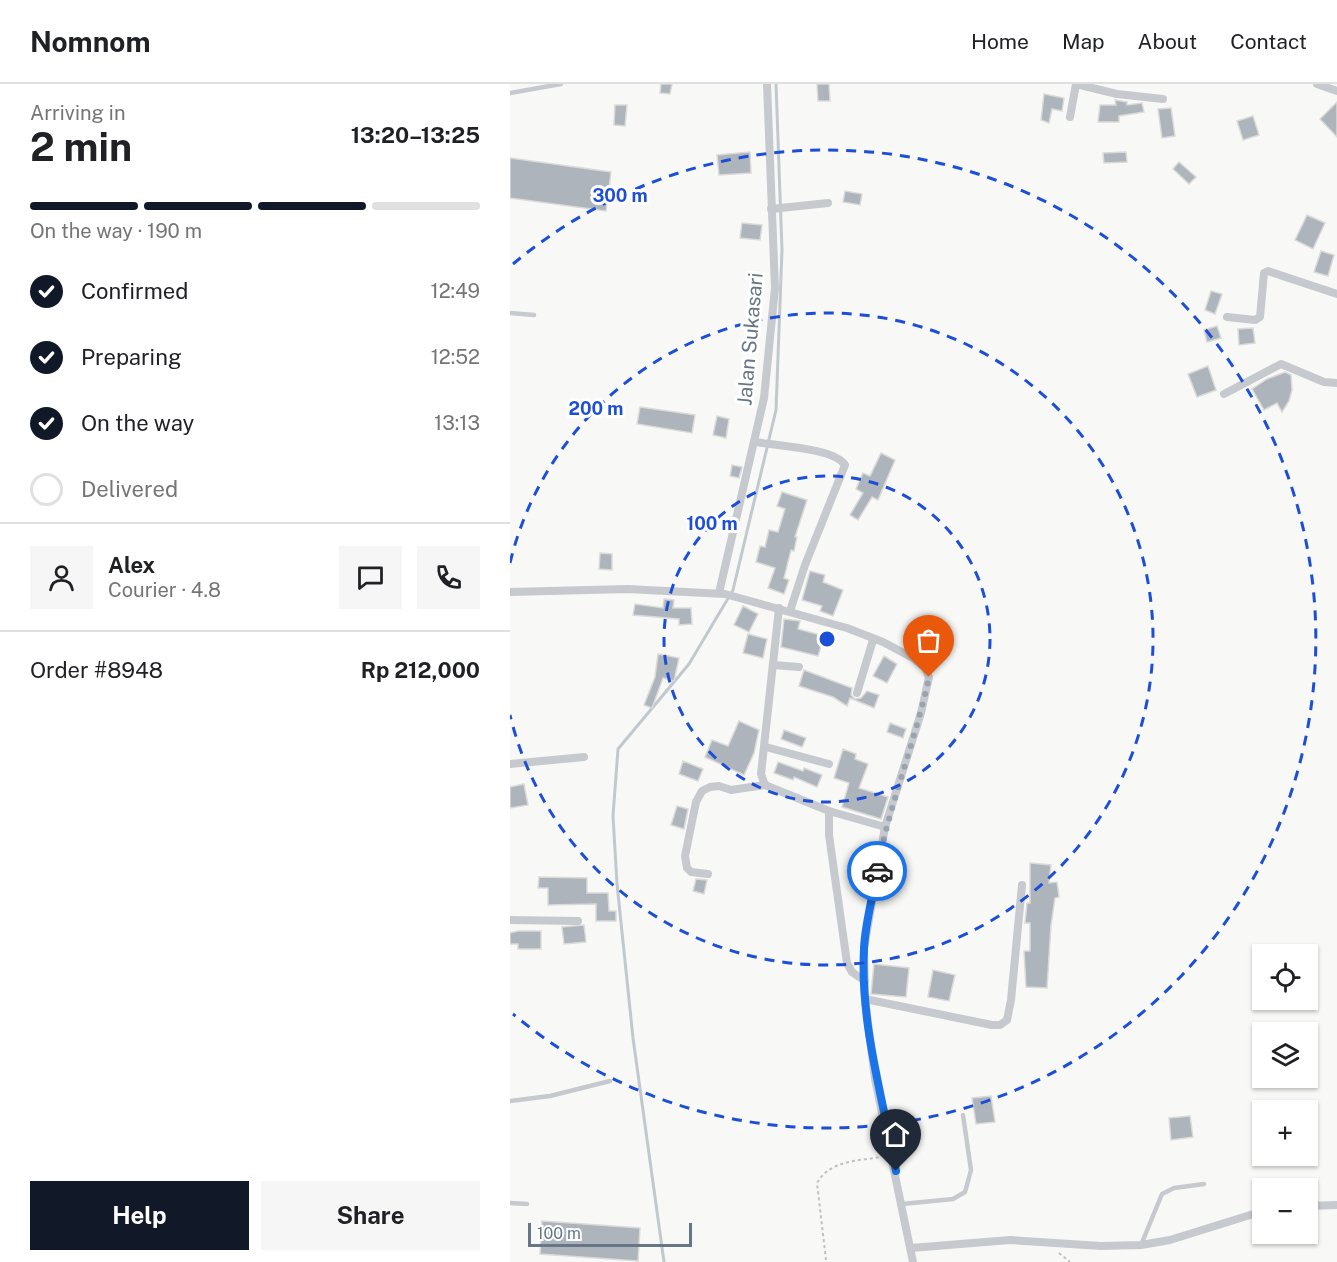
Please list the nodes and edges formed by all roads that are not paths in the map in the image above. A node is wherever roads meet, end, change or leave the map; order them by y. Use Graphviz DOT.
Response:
graph roads {
  1 [pos="561,84"];
  2 [pos="767,84"];
  3 [pos="1076,84"];
  4 [pos="1317,84"];
  5 [pos="1337,91"];
  6 [pos="510,93"];
  7 [pos="1163,99"];
  8 [pos="1070,117"];
  9 [pos="828,203"];
  10 [pos="773,209"];
  11 [pos="1337,294"];
  12 [pos="510,313"];
  13 [pos="534,315"];
  14 [pos="1227,317"];
  15 [pos="1337,382"];
  16 [pos="1224,394"];
  17 [pos="759,442"];
  18 [pos="510,592"];
  19 [pos="722,593"];
  20 [pos="779,608"];
  21 [pos="790,611"];
  22 [pos="873,640"];
  23 [pos="773,665"];
  24 [pos="799,667"];
  25 [pos="857,693"];
  26 [pos="766,747"];
  27 [pos="584,758"];
  28 [pos="510,764"];
  29 [pos="829,764"];
  30 [pos="765,784"];
  31 [pos="829,811"];
  32 [pos="885,826"];
  33 [pos="708,874"];
  34 [pos="1022,885"];
  35 [pos="510,920"];
  36 [pos="578,921"];
  37 [pos="865,981"];
  38 [pos="866,999"];
  39 [pos="610,1081"];
  40 [pos="510,1101"];
  41 [pos="963,1115"];
  42 [pos="1204,1184"];
  43 [pos="510,1203"];
  44 [pos="527,1204"];
  45 [pos="902,1204"];
  46 [pos="1337,1205"];
  47 [pos="1318,1206"];
  48 [pos="1252,1214"];
  49 [pos="1140,1245"];
  50 [pos="911,1248"];
  51 [pos="913,1262"];
  1 -- 6 [label="lane"];
  2 -- 10 [label="street, Jalan Sukasari"];
  3 -- 7 [label="street"];
  3 -- 8 [label="street"];
  4 -- 5 [label="street"];
  9 -- 10 [label="street"];
  10 -- 17 [label="street, Jalan Sukasari"];
  11 -- 14 [label="street"];
  12 -- 13 [label="lane"];
  15 -- 16 [label="street"];
  17 -- 19 [label="street, Jalan Sukasari"];
  17 -- 21 [label="street"];
  18 -- 19 [label="street"];
  19 -- 20 [label="street"];
  20 -- 21 [label="street"];
  20 -- 23 [label="street"];
  21 -- 22 [label="street"];
  22 -- 25 [label="street"];
  22 -- 32 [label="street"];
  23 -- 24 [label="street"];
  23 -- 26 [label="street"];
  26 -- 29 [label="street"];
  26 -- 30 [label="street"];
  27 -- 28 [label="street"];
  30 -- 31 [label="street"];
  30 -- 33 [label="street"];
  31 -- 32 [label="street"];
  31 -- 37 [label="street"];
  32 -- 37 [label="street"];
  34 -- 38 [label="street"];
  35 -- 36 [label="street"];
  37 -- 38 [label="street"];
  38 -- 45 [label="street"];
  39 -- 40 [label="lane"];
  41 -- 45 [label="lane"];
  42 -- 49 [label="lane"];
  43 -- 44 [label="lane"];
  45 -- 50 [label="street"];
  46 -- 47 [label="street"];
  48 -- 49 [label="street"];
  49 -- 50 [label="street"];
  50 -- 51 [label="street"];
}
